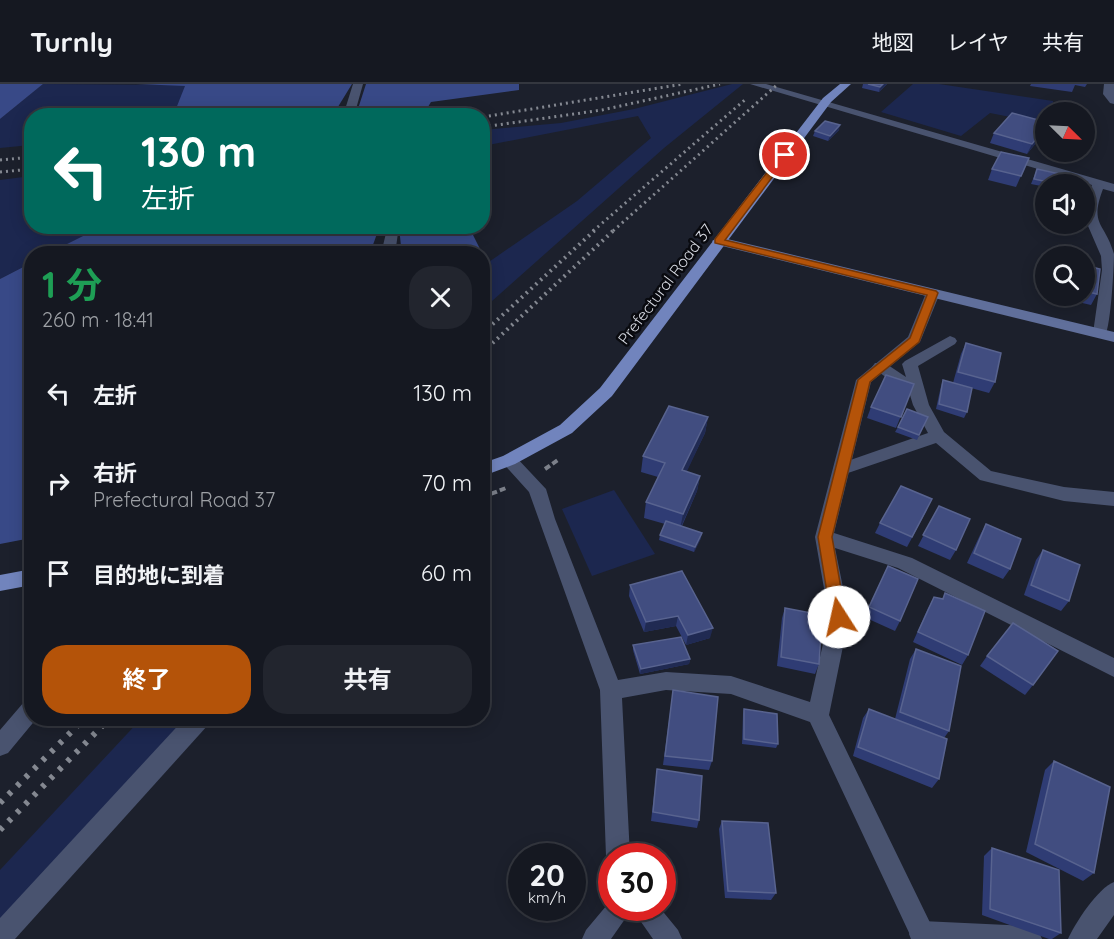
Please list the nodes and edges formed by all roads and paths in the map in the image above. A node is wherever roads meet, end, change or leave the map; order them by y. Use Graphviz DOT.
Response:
graph roads {
  1 [pos="358,84"];
  2 [pos="755,84"];
  3 [pos="846,84"];
  4 [pos="1109,84"];
  5 [pos="1114,101"];
  6 [pos="825,104"];
  7 [pos="350,108"];
  8 [pos="1098,185"];
  9 [pos="1114,188"];
  10 [pos="719,241"];
  11 [pos="933,293"];
  12 [pos="1107,335"];
  13 [pos="950,341"];
  14 [pos="880,368"];
  15 [pos="919,393"];
  16 [pos="938,436"];
  17 [pos="509,460"];
  18 [pos="490,467"];
  19 [pos="842,469"];
  20 [pos="1114,500"];
  21 [pos="825,537"];
  22 [pos="24,578"];
  23 [pos="0,583"];
  24 [pos="1114,668"];
  25 [pos="611,690"];
  26 [pos="818,715"];
  27 [pos="24,718"];
  28 [pos="193,726"];
  29 [pos="0,746"];
  30 [pos="617,843"];
  31 [pos="1114,894"];
  32 [pos="610,921"];
  33 [pos="654,921"];
  34 [pos="0,936"];
  35 [pos="923,936"];
  36 [pos="595,939"];
  37 [pos="669,939"];
  38 [pos="1029,939"];
  39 [pos="1081,939"];
  1 -- 7 [label="street"];
  2 -- 6 [label="street"];
  3 -- 6 [label="main road, Prefectural Road 37"];
  4 -- 5 [label="street"];
  6 -- 8 [label="street"];
  6 -- 10 [label="main road, Prefectural Road 37"];
  8 -- 9 [label="street"];
  8 -- 12 [label="street"];
  10 -- 11 [label="street"];
  10 -- 17 [label="main road, Prefectural Road 37"];
  11 -- 12 [label="street"];
  11 -- 14 [label="street"];
  13 -- 15 [label="street"];
  14 -- 15 [label="street"];
  14 -- 19 [label="street"];
  15 -- 16 [label="street"];
  16 -- 19 [label="street"];
  16 -- 20 [label="street"];
  17 -- 18 [label="main road, Prefectural Road 37"];
  17 -- 25 [label="street"];
  19 -- 21 [label="street"];
  21 -- 24 [label="street"];
  21 -- 26 [label="street"];
  22 -- 23 [label="main road"];
  25 -- 26 [label="street"];
  25 -- 30 [label="street"];
  26 -- 35 [label="street"];
  27 -- 29 [label="street"];
  28 -- 34 [label="street"];
  31 -- 39 [label="street"];
  32 -- 36 [label="street"];
  33 -- 37 [label="street"];
  35 -- 38 [label="street"];
}
